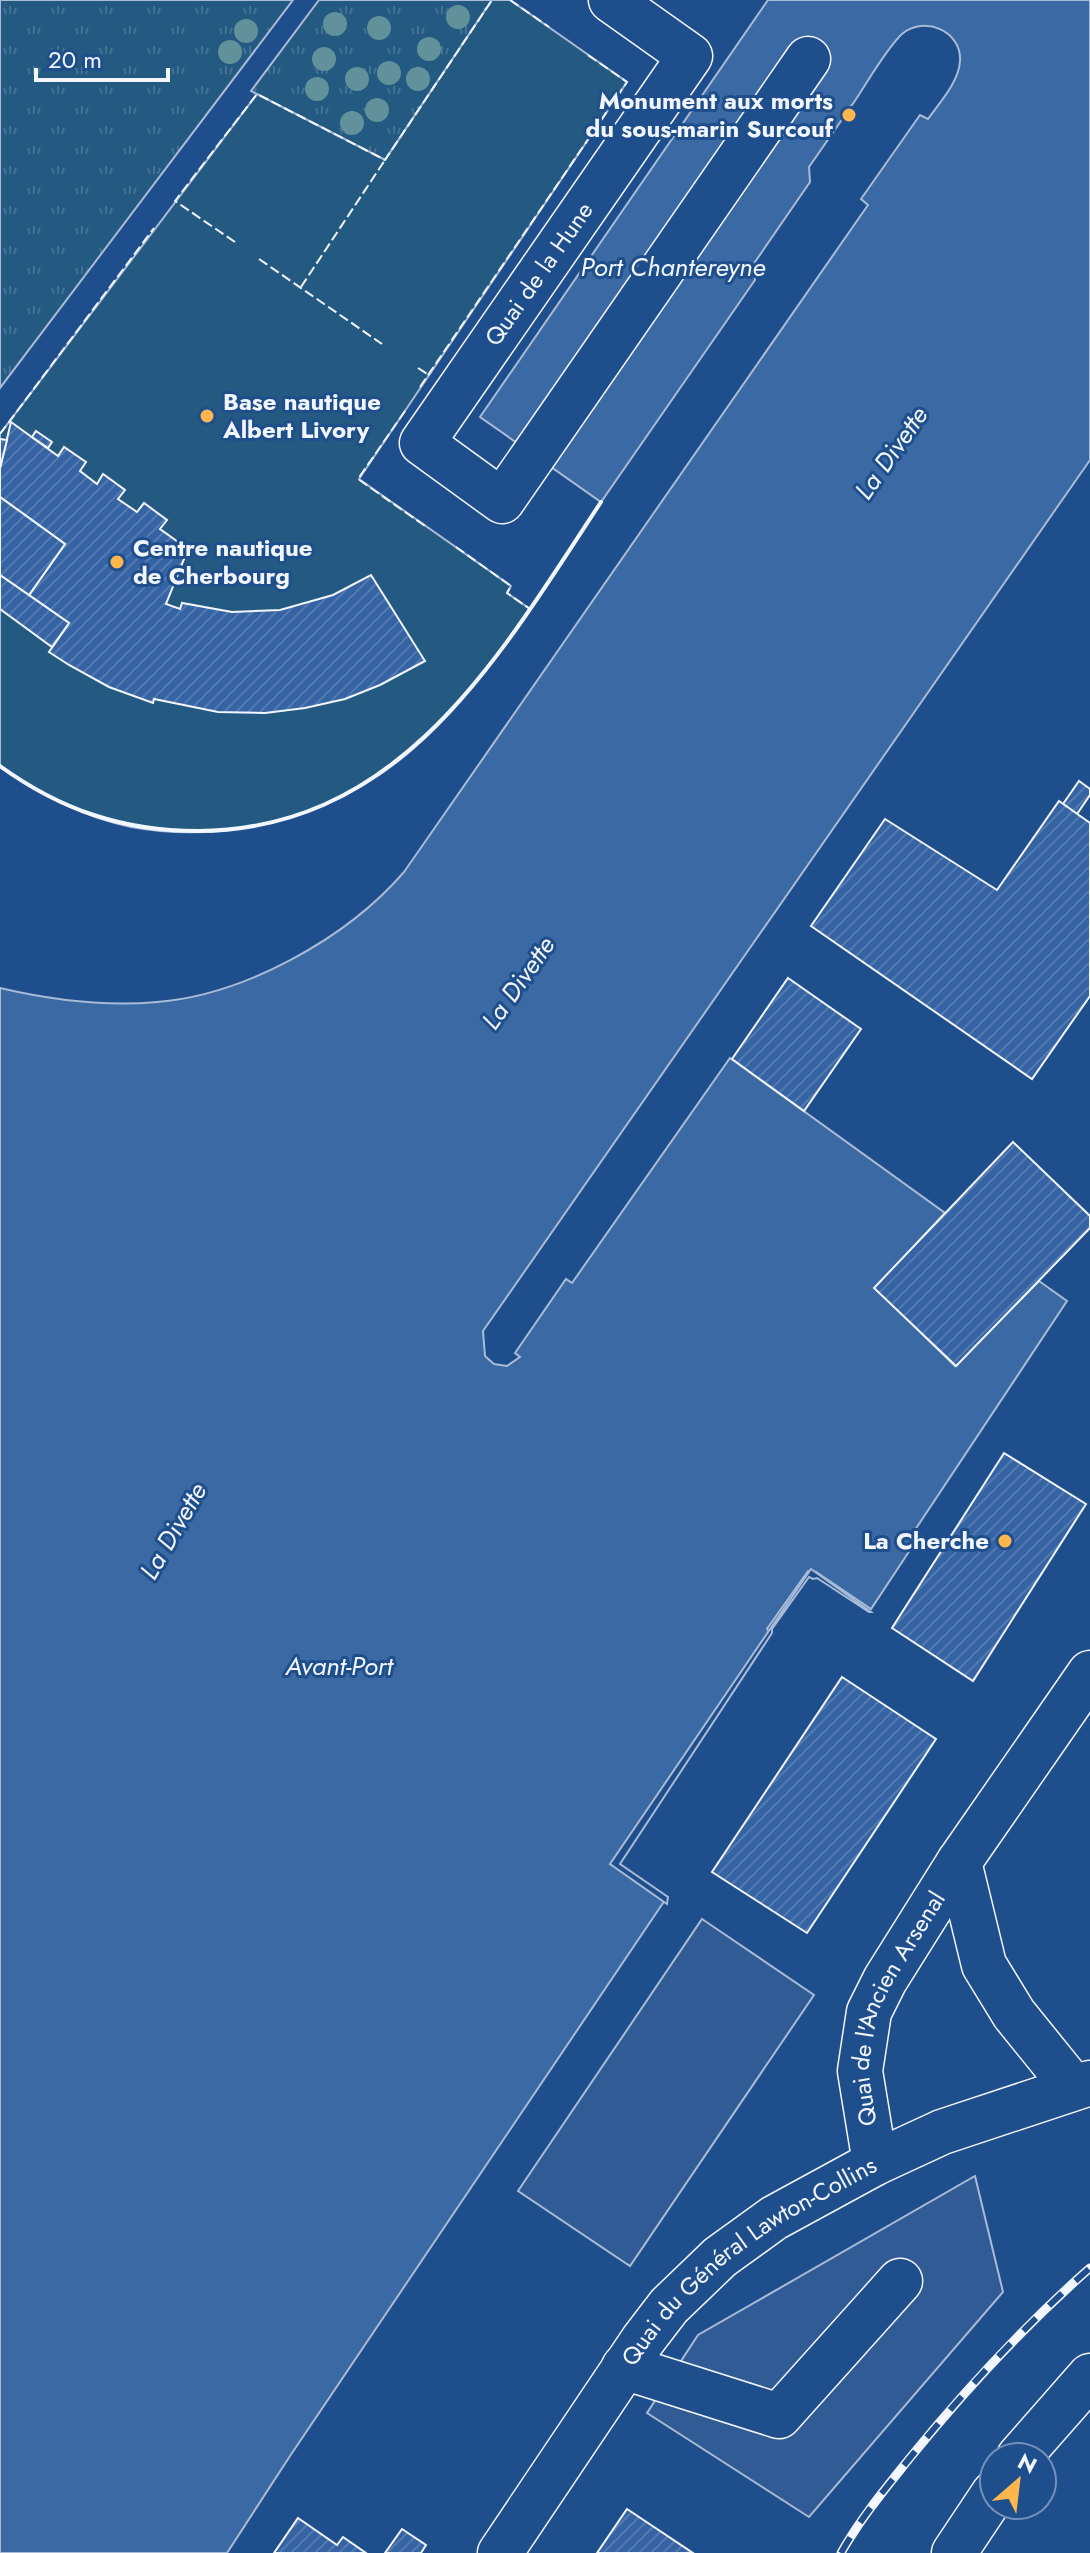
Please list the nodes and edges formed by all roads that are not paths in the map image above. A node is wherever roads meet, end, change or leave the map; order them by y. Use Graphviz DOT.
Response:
graph roads {
  1 [pos="611,0"];
  2 [pos="808,59"];
  3 [pos="1090,1673"];
  4 [pos="959,1862"];
  5 [pos="1082,2085"];
  6 [pos="875,2163"];
  7 [pos="900,2281"];
  8 [pos="624,2367"];
  9 [pos="1090,2376"];
  10 [pos="1033,2441"];
  11 [pos="978,2519"];
  12 [pos="958,2552"];
  13 [pos="500,2553"];
  1 -- 2 [label="street, Quai de la Hune"];
  3 -- 4 [label="street, Quai de l'Ancien Arsenal"];
  4 -- 5 [label="street, Quai de l'Ancien Arsenal"];
  4 -- 6 [label="street, Quai de l'Ancien Arsenal"];
  5 -- 6 [label="street, Quai du Général Lawton-Collins"];
  6 -- 8 [label="street, Quai du Général Lawton-Collins"];
  7 -- 8 [label="street"];
  8 -- 13 [label="street, Quai du Général Lawton-Collins"];
  9 -- 10 [label="street"];
  11 -- 12 [label="street"];
}
